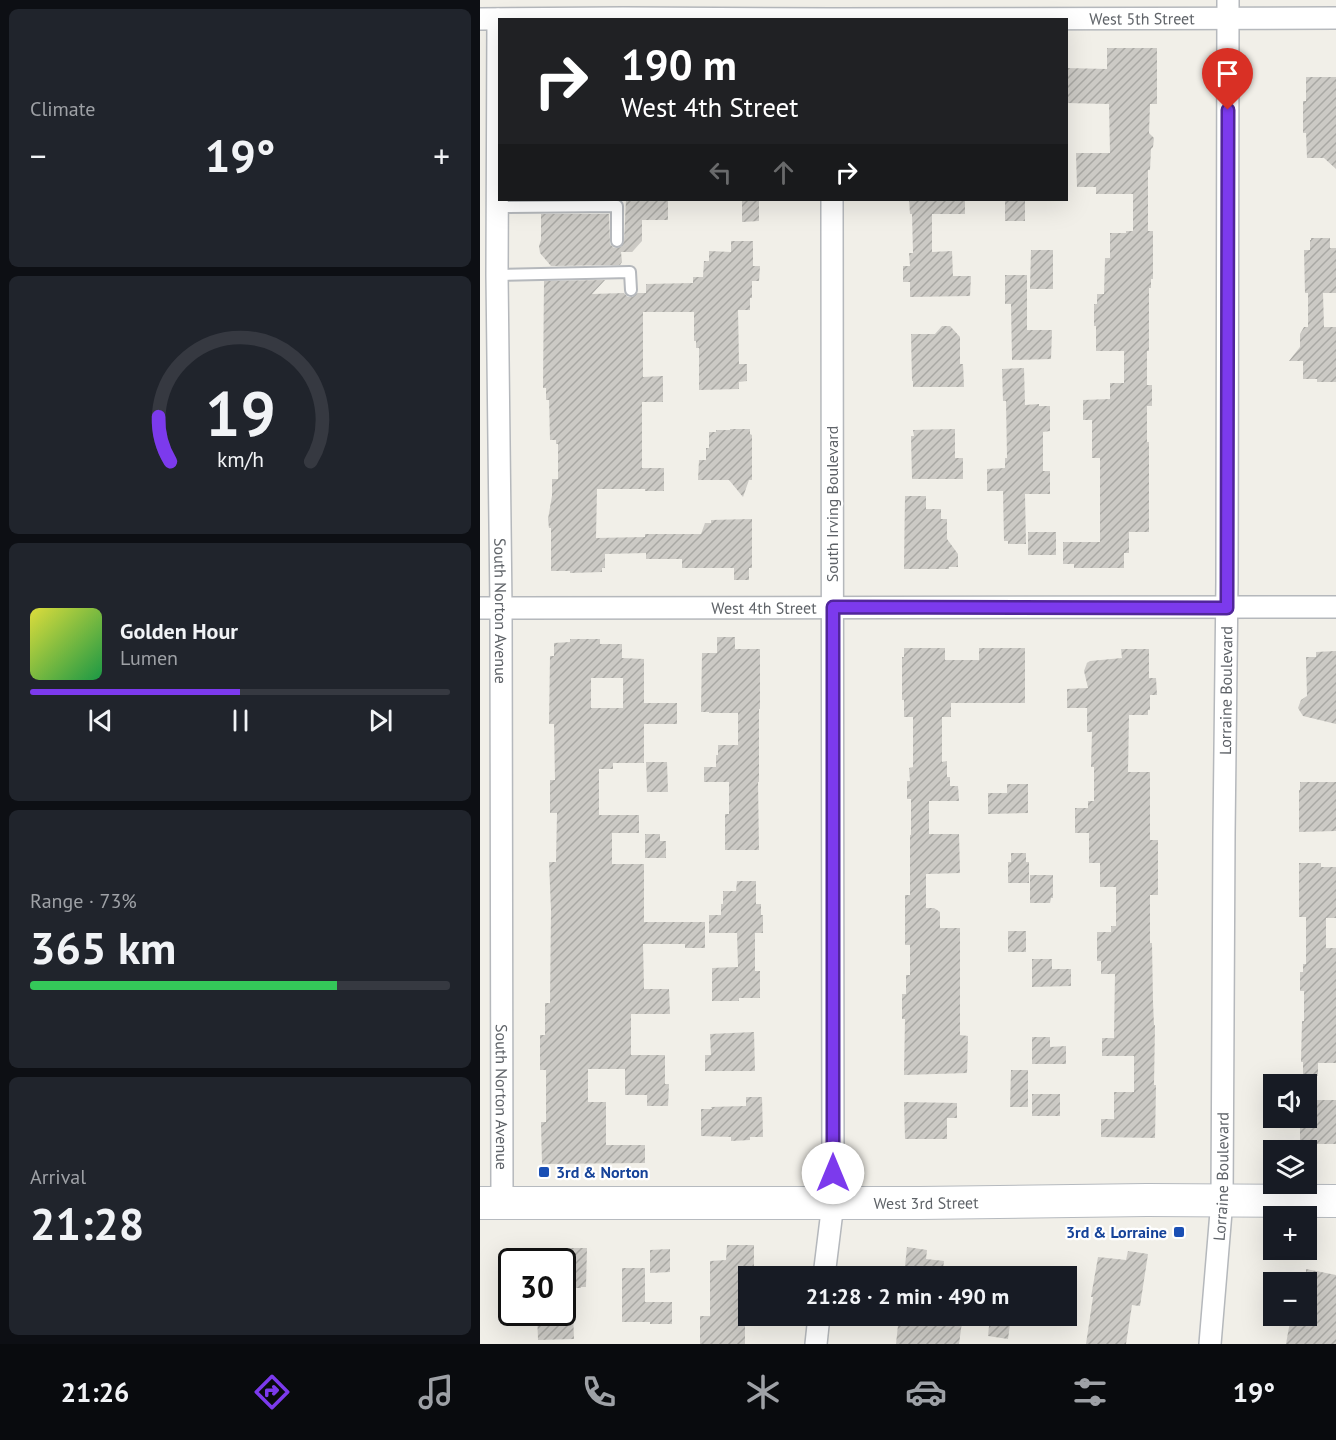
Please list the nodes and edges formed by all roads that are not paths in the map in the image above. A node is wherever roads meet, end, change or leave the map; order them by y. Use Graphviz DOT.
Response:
graph roads {
  1 [pos="832,0"];
  2 [pos="623,9"];
  3 [pos="1228,9"];
  4 [pos="502,18"];
  5 [pos="811,18"];
  6 [pos="832,18"];
  7 [pos="872,18"];
  8 [pos="1336,18"];
  9 [pos="489,19"];
  10 [pos="498,142"];
  11 [pos="832,201"];
  12 [pos="617,203"];
  13 [pos="497,207"];
  14 [pos="617,241"];
  15 [pos="497,275"];
  16 [pos="630,290"];
  17 [pos="833,607"];
  18 [pos="1336,607"];
  19 [pos="490,608"];
  20 [pos="1227,608"];
  21 [pos="1222,1200"];
  22 [pos="1336,1201"];
  23 [pos="491,1203"];
  24 [pos="833,1203"];
  25 [pos="825,1266"];
  26 [pos="818,1326"];
  27 [pos="816,1344"];
  28 [pos="1210,1344"];
  1 -- 6 [label="street"];
  2 -- 4 [label="street, West 5th Street"];
  2 -- 5 [label="street, West 5th Street"];
  3 -- 7 [label="street, West 5th Street"];
  3 -- 8 [label="street, West 5th Street"];
  3 -- 20 [label="street, Lorraine Boulevard"];
  9 -- 10 [label="street, South Norton Avenue"];
  10 -- 13 [label="street, South Norton Avenue"];
  11 -- 17 [label="street, South Irving Boulevard"];
  12 -- 13 [label="lane"];
  12 -- 14 [label="lane"];
  13 -- 15 [label="street, South Norton Avenue"];
  15 -- 16 [label="lane"];
  15 -- 19 [label="street, South Norton Avenue"];
  17 -- 19 [label="street, West 4th Street"];
  17 -- 20 [label="street, West 4th Street"];
  17 -- 24 [label="street, South Irving Boulevard"];
  18 -- 20 [label="street, West 4th Street"];
  19 -- 23 [label="street, South Norton Avenue"];
  20 -- 21 [label="street, Lorraine Boulevard"];
  21 -- 22 [label="main road, West 3rd Street"];
  21 -- 24 [label="main road, West 3rd Street"];
  21 -- 28 [label="street, Lorraine Boulevard"];
  23 -- 24 [label="main road, West 3rd Street"];
  24 -- 25 [label="street, South Irving Boulevard"];
  26 -- 27 [label="street"];
}
